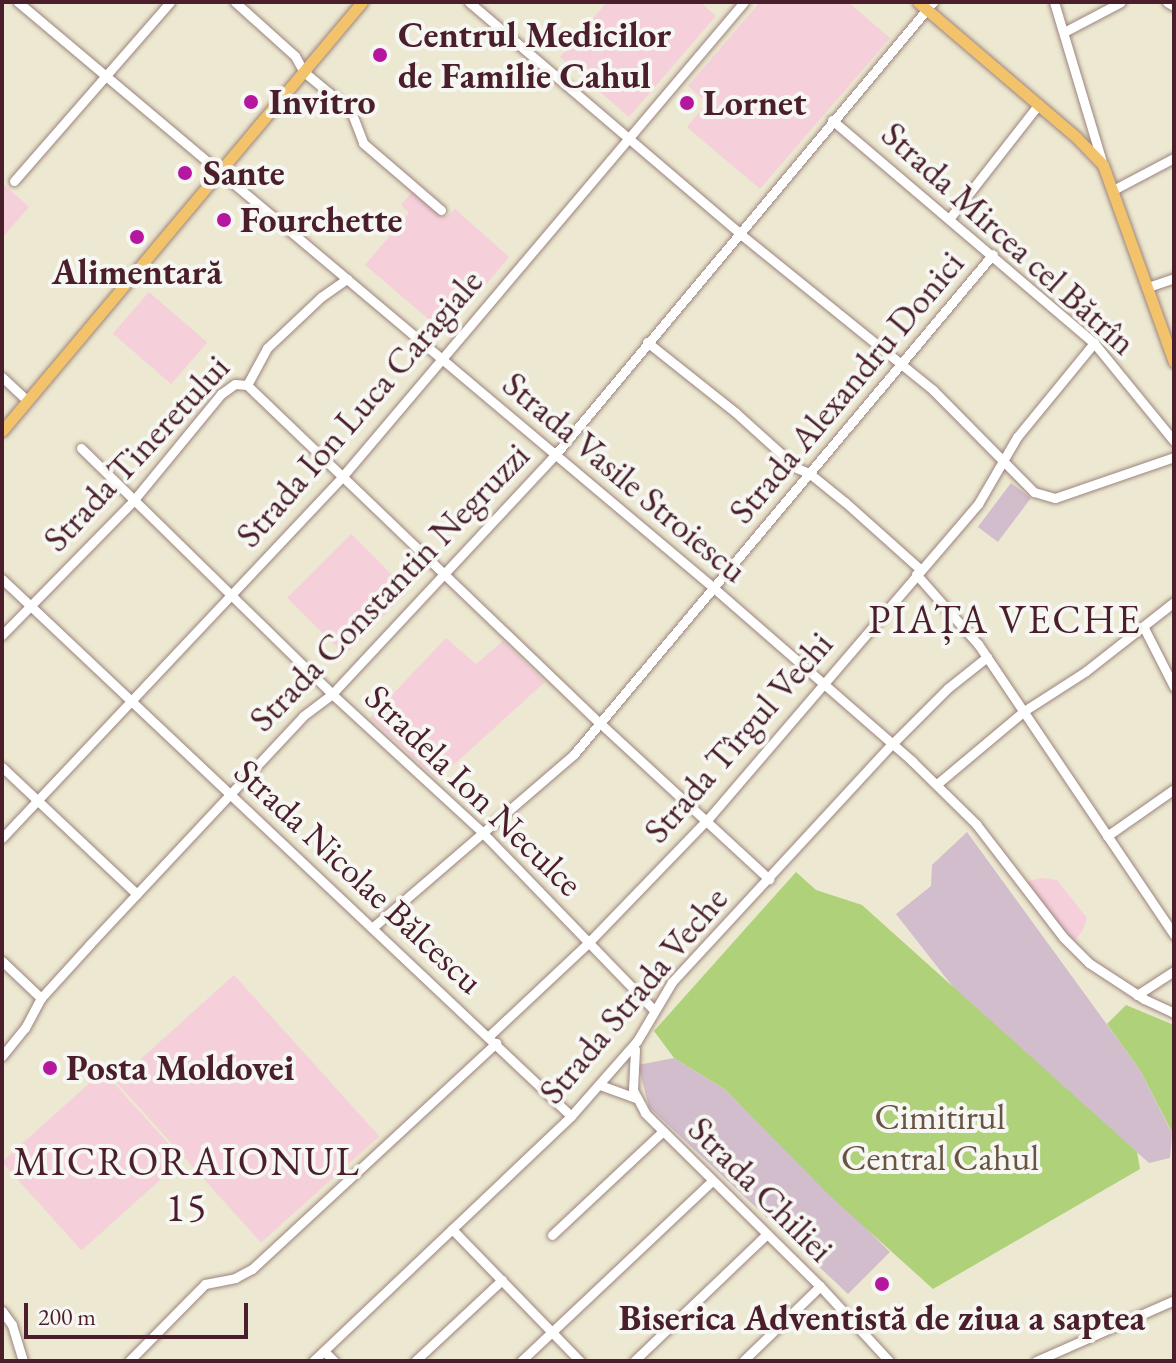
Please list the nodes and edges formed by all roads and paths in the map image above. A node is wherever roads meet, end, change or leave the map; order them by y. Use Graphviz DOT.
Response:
graph roads {
  1 [pos="18,2"];
  2 [pos="170,2"];
  3 [pos="235,2"];
  4 [pos="362,2"];
  5 [pos="469,2"];
  6 [pos="744,2"];
  7 [pos="1054,2"];
  8 [pos="1121,2"];
  9 [pos="1167,2"];
  10 [pos="926,4"];
  11 [pos="1174,6"];
  12 [pos="1064,32"];
  13 [pos="304,72"];
  14 [pos="107,76"];
  15 [pos="1038,105"];
  16 [pos="832,120"];
  17 [pos="629,138"];
  18 [pos="1174,158"];
  19 [pos="1103,165"];
  20 [pos="219,173"];
  21 [pos="14,181"];
  22 [pos="1115,189"];
  23 [pos="441,210"];
  24 [pos="949,219"];
  25 [pos="738,232"];
  26 [pos="993,254"];
  27 [pos="1174,278"];
  28 [pos="347,279"];
  29 [pos="1148,287"];
  30 [pos="647,342"];
  31 [pos="1094,343"];
  32 [pos="442,360"];
  33 [pos="1174,362"];
  34 [pos="902,364"];
  35 [pos="2,377"];
  36 [pos="247,385"];
  37 [pos="27,400"];
  38 [pos="2,431"];
  39 [pos="1174,441"];
  40 [pos="81,448"];
  41 [pos="555,455"];
  42 [pos="1174,457"];
  43 [pos="1001,463"];
  44 [pos="809,473"];
  45 [pos="342,477"];
  46 [pos="133,501"];
  47 [pos="918,571"];
  48 [pos="444,572"];
  49 [pos="2,579"];
  50 [pos="715,589"];
  51 [pos="229,595"];
  52 [pos="1174,602"];
  53 [pos="30,605"];
  54 [pos="1144,628"];
  55 [pos="2,635"];
  56 [pos="987,657"];
  57 [pos="822,683"];
  58 [pos="1174,687"];
  59 [pos="332,694"];
  60 [pos="130,700"];
  61 [pos="1024,711"];
  62 [pos="601,724"];
  63 [pos="892,744"];
  64 [pos="2,767"];
  65 [pos="937,784"];
  66 [pos="1174,789"];
  67 [pos="229,794"];
  68 [pos="37,800"];
  69 [pos="708,819"];
  70 [pos="481,831"];
  71 [pos="1107,836"];
  72 [pos="2,838"];
  73 [pos="769,879"];
  74 [pos="137,894"];
  75 [pos="372,928"];
  76 [pos="1174,935"];
  77 [pos="590,941"];
  78 [pos="2,961"];
  79 [pos="1174,971"];
  80 [pos="1137,995"];
  81 [pos="41,998"];
  82 [pos="653,1009"];
  83 [pos="1174,1013"];
  84 [pos="492,1039"];
  85 [pos="637,1041"];
  86 [pos="2,1056"];
  87 [pos="600,1085"];
  88 [pos="636,1098"];
  89 [pos="571,1116"];
  90 [pos="663,1131"];
  91 [pos="712,1181"];
  92 [pos="452,1229"];
  93 [pos="767,1234"];
  94 [pos="552,1235"];
  95 [pos="502,1280"];
  96 [pos="820,1286"];
  97 [pos="1174,1300"];
  98 [pos="2,1311"];
  99 [pos="552,1334"];
  100 [pos="324,1351"];
  101 [pos="884,1359"];
  102 [pos="23,1361"];
  103 [pos="129,1361"];
  104 [pos="313,1361"];
  105 [pos="334,1361"];
  106 [pos="415,1361"];
  107 [pos="521,1361"];
  108 [pos="580,1361"];
  109 [pos="634,1361"];
  110 [pos="743,1361"];
  111 [pos="1036,1361"];
  1 -- 14 [label="street, Strada Vasile Stroiescu"];
  2 -- 14 [label="street"];
  3 -- 13 [label="street"];
  4 -- 13 [label="main road"];
  5 -- 17 [label="street"];
  6 -- 17 [label="street, Strada Ion Luca Caragiale"];
  7 -- 12 [label="street"];
  8 -- 12 [label="street"];
  9 -- 11 [label="street"];
  10 -- 15 [label="main road"];
  10 -- 16 [label="street, Strada Constantin Negruzzi"];
  12 -- 19 [label="street"];
  13 -- 20 [label="main road"];
  13 -- 23 [label="street"];
  14 -- 20 [label="street, Strada Vasile Stroiescu"];
  14 -- 21 [label="street"];
  15 -- 19 [label="main road"];
  15 -- 24 [label="street, Strada Alexandru Donici"];
  16 -- 24 [label="street, Strada Mircea cel Bătrîn"];
  16 -- 25 [label="street, Strada Constantin Negruzzi"];
  17 -- 25 [label="street"];
  17 -- 32 [label="street, Strada Ion Luca Caragiale"];
  18 -- 22 [label="street"];
  19 -- 22 [label="main road"];
  20 -- 28 [label="street, Strada Vasile Stroiescu"];
  20 -- 37 [label="main road"];
  22 -- 29 [label="main road"];
  24 -- 26 [label="street, Strada Mircea cel Bătrîn"];
  25 -- 30 [label="street, Strada Constantin Negruzzi"];
  25 -- 34 [label="street"];
  26 -- 31 [label="street, Strada Mircea cel Bătrîn"];
  26 -- 34 [label="street, Strada Alexandru Donici"];
  27 -- 29 [label="street"];
  28 -- 32 [label="street, Strada Vasile Stroiescu"];
  28 -- 36 [label="street, Strada Tineretului"];
  29 -- 33 [label="main road"];
  30 -- 41 [label="street, Strada Constantin Negruzzi"];
  30 -- 44 [label="street"];
  31 -- 39 [label="street, Strada Mircea cel Bătrîn"];
  31 -- 43 [label="street, Strada Tîrgul Vechi"];
  32 -- 41 [label="street, Strada Vasile Stroiescu"];
  32 -- 45 [label="street, Strada Ion Luca Caragiale"];
  34 -- 43 [label="street"];
  34 -- 44 [label="street, Strada Alexandru Donici"];
  35 -- 37 [label="street"];
  36 -- 45 [label="street"];
  36 -- 46 [label="street, Strada Tineretului"];
  37 -- 38 [label="main road"];
  40 -- 46 [label="street, Stradela Ion Neculce"];
  41 -- 48 [label="street, Strada Constantin Negruzzi"];
  41 -- 50 [label="street, Strada Vasile Stroiescu"];
  42 -- 43 [label="street"];
  43 -- 47 [label="street, Strada Tîrgul Vechi"];
  44 -- 47 [label="street"];
  44 -- 50 [label="street, Strada Alexandru Donici"];
  45 -- 48 [label="street"];
  45 -- 51 [label="street, Strada Ion Luca Caragiale"];
  46 -- 51 [label="street, Stradela Ion Neculce"];
  46 -- 53 [label="street, Strada Tineretului"];
  47 -- 56 [label="street"];
  47 -- 57 [label="street, Strada Tîrgul Vechi"];
  48 -- 59 [label="street, Strada Constantin Negruzzi"];
  48 -- 62 [label="street"];
  49 -- 53 [label="street, Strada Nicolae Bălcescu"];
  50 -- 57 [label="street, Strada Vasile Stroiescu"];
  50 -- 62 [label="street, Strada Alexandru Donici"];
  51 -- 59 [label="street, Stradela Ion Neculce"];
  51 -- 60 [label="street, Strada Ion Luca Caragiale"];
  52 -- 54 [label="street"];
  53 -- 55 [label="street, Strada Tineretului"];
  53 -- 60 [label="street, Strada Nicolae Bălcescu"];
  54 -- 58 [label="street"];
  54 -- 61 [label="street"];
  56 -- 61 [label="street"];
  56 -- 63 [label="street, Strada Strada Veche"];
  57 -- 63 [label="street, Strada Vasile Stroiescu"];
  57 -- 69 [label="street, Strada Tîrgul Vechi"];
  59 -- 67 [label="street, Strada Constantin Negruzzi"];
  59 -- 70 [label="street, Stradela Ion Neculce"];
  60 -- 67 [label="street, Strada Nicolae Bălcescu"];
  60 -- 68 [label="street, Strada Ion Luca Caragiale"];
  61 -- 65 [label="street"];
  61 -- 71 [label="street"];
  62 -- 69 [label="street"];
  62 -- 70 [label="street, Strada Alexandru Donici"];
  63 -- 65 [label="street, Strada Vasile Stroiescu"];
  63 -- 73 [label="street, Strada Strada Veche"];
  64 -- 68 [label="street"];
  65 -- 80 [label="street, Strada Vasile Stroiescu"];
  66 -- 71 [label="street"];
  67 -- 74 [label="street, Strada Constantin Negruzzi"];
  67 -- 75 [label="street, Strada Nicolae Bălcescu"];
  68 -- 72 [label="street, Strada Ion Luca Caragiale"];
  68 -- 74 [label="street"];
  69 -- 73 [label="street"];
  69 -- 77 [label="street, Strada Tîrgul Vechi"];
  70 -- 75 [label="street, Strada Alexandru Donici"];
  70 -- 77 [label="street, Stradela Ion Neculce"];
  71 -- 76 [label="street"];
  73 -- 82 [label="street, Strada Strada Veche"];
  74 -- 81 [label="street, Strada Constantin Negruzzi"];
  75 -- 84 [label="street, Strada Nicolae Bălcescu"];
  77 -- 82 [label="street, Stradela Ion Neculce"];
  77 -- 84 [label="street, Strada Tîrgul Vechi"];
  78 -- 81 [label="street"];
  79 -- 80 [label="street"];
  80 -- 83 [label="street, Strada Vasile Stroiescu"];
  81 -- 86 [label="street, Strada Constantin Negruzzi"];
  82 -- 85 [label="street, Strada Strada Veche"];
  84 -- 89 [label="street, Strada Nicolae Bălcescu"];
  84 -- 103 [label="street, Strada Tîrgul Vechi"];
  85 -- 87 [label="street, Strada Strada Veche"];
  85 -- 88 [label="street"];
  87 -- 88 [label="street"];
  87 -- 89 [label="street, Strada Strada Veche"];
  88 -- 90 [label="street, Strada Chiliei"];
  89 -- 92 [label="street, Strada Strada Veche"];
  90 -- 91 [label="street, Strada Chiliei"];
  90 -- 94 [label="street"];
  91 -- 93 [label="street, Strada Chiliei"];
  91 -- 99 [label="street"];
  92 -- 95 [label="street"];
  92 -- 100 [label="street, Strada Strada Veche"];
  93 -- 96 [label="street, Strada Chiliei"];
  93 -- 109 [label="street"];
  95 -- 99 [label="street"];
  95 -- 106 [label="street"];
  96 -- 101 [label="street, Strada Chiliei"];
  96 -- 110 [label="street"];
  97 -- 111 [label="street"];
  98 -- 102 [label="street"];
  99 -- 107 [label="street"];
  99 -- 108 [label="street"];
  100 -- 104 [label="street, Strada Strada Veche"];
  100 -- 105 [label="street"];
}
